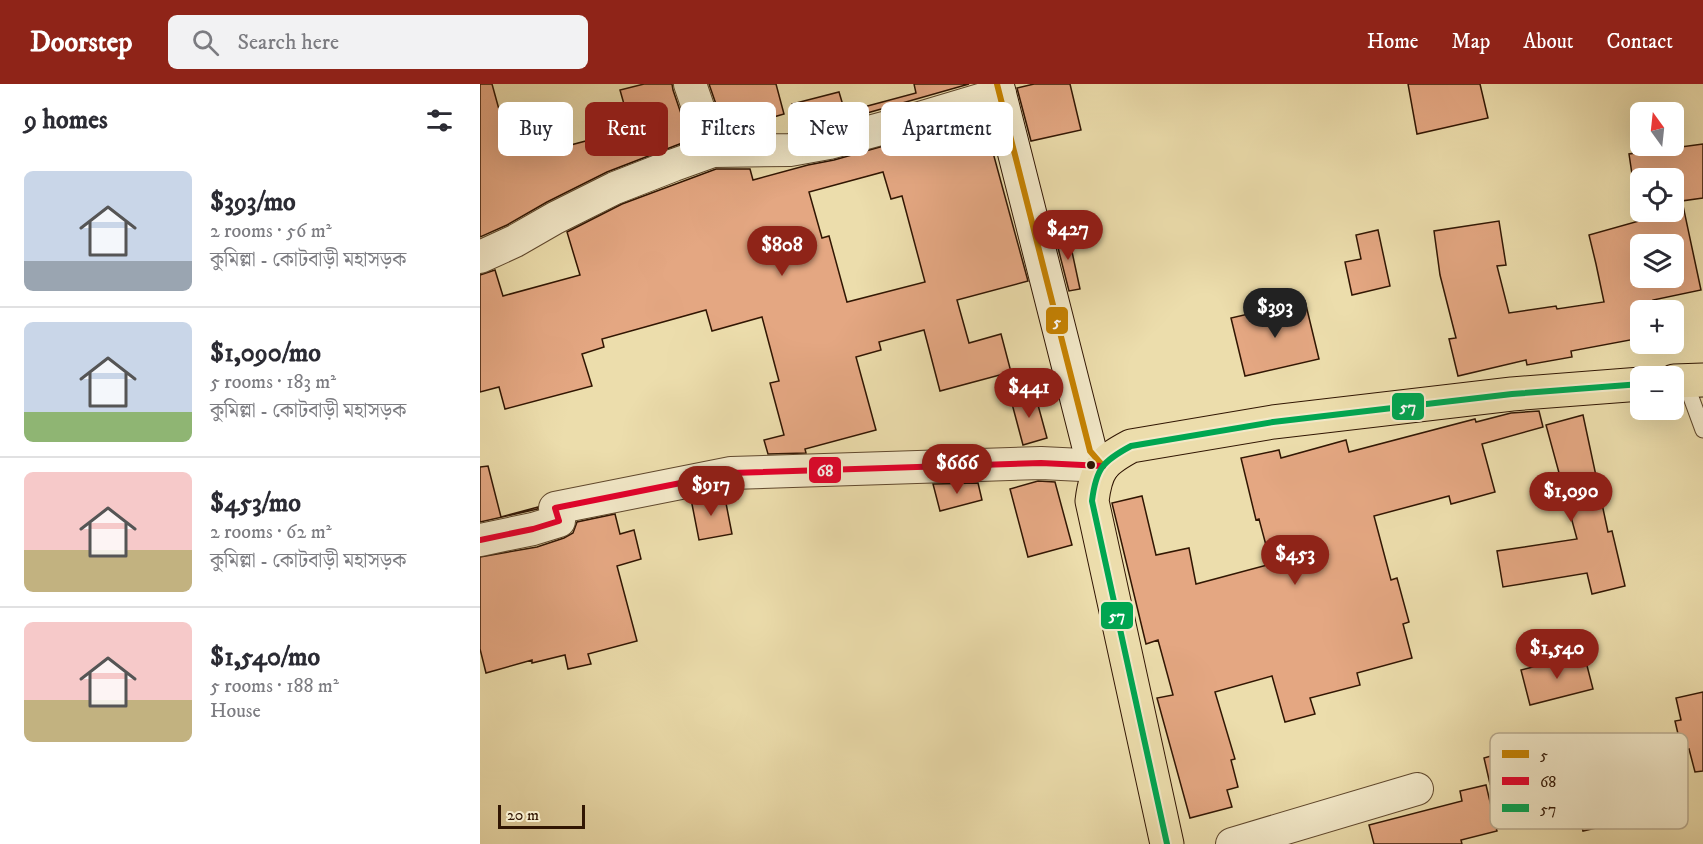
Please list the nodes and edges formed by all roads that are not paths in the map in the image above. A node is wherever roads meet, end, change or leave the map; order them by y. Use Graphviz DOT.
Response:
graph roads {
  1 [pos="690,84"];
  2 [pos="999,89"];
  3 [pos="696,102"];
  4 [pos="776,150"];
  5 [pos="699,156"];
  6 [pos="480,257"];
  7 [pos="1687,381"];
  8 [pos="1630,385"];
  9 [pos="1703,430"];
  10 [pos="1103,466"];
  11 [pos="480,540"];
  12 [pos="1417,789"];
  13 [pos="1167,844"];
  14 [pos="1232,844"];
  1 -- 3 [label="street"];
  2 -- 4 [label="street"];
  2 -- 10 [label="street"];
  5 -- 6 [label="street"];
  7 -- 9 [label="lane"];
  8 -- 10 [label="main road"];
  10 -- 11 [label="street"];
  10 -- 13 [label="main road"];
  12 -- 14 [label="street"];
}
